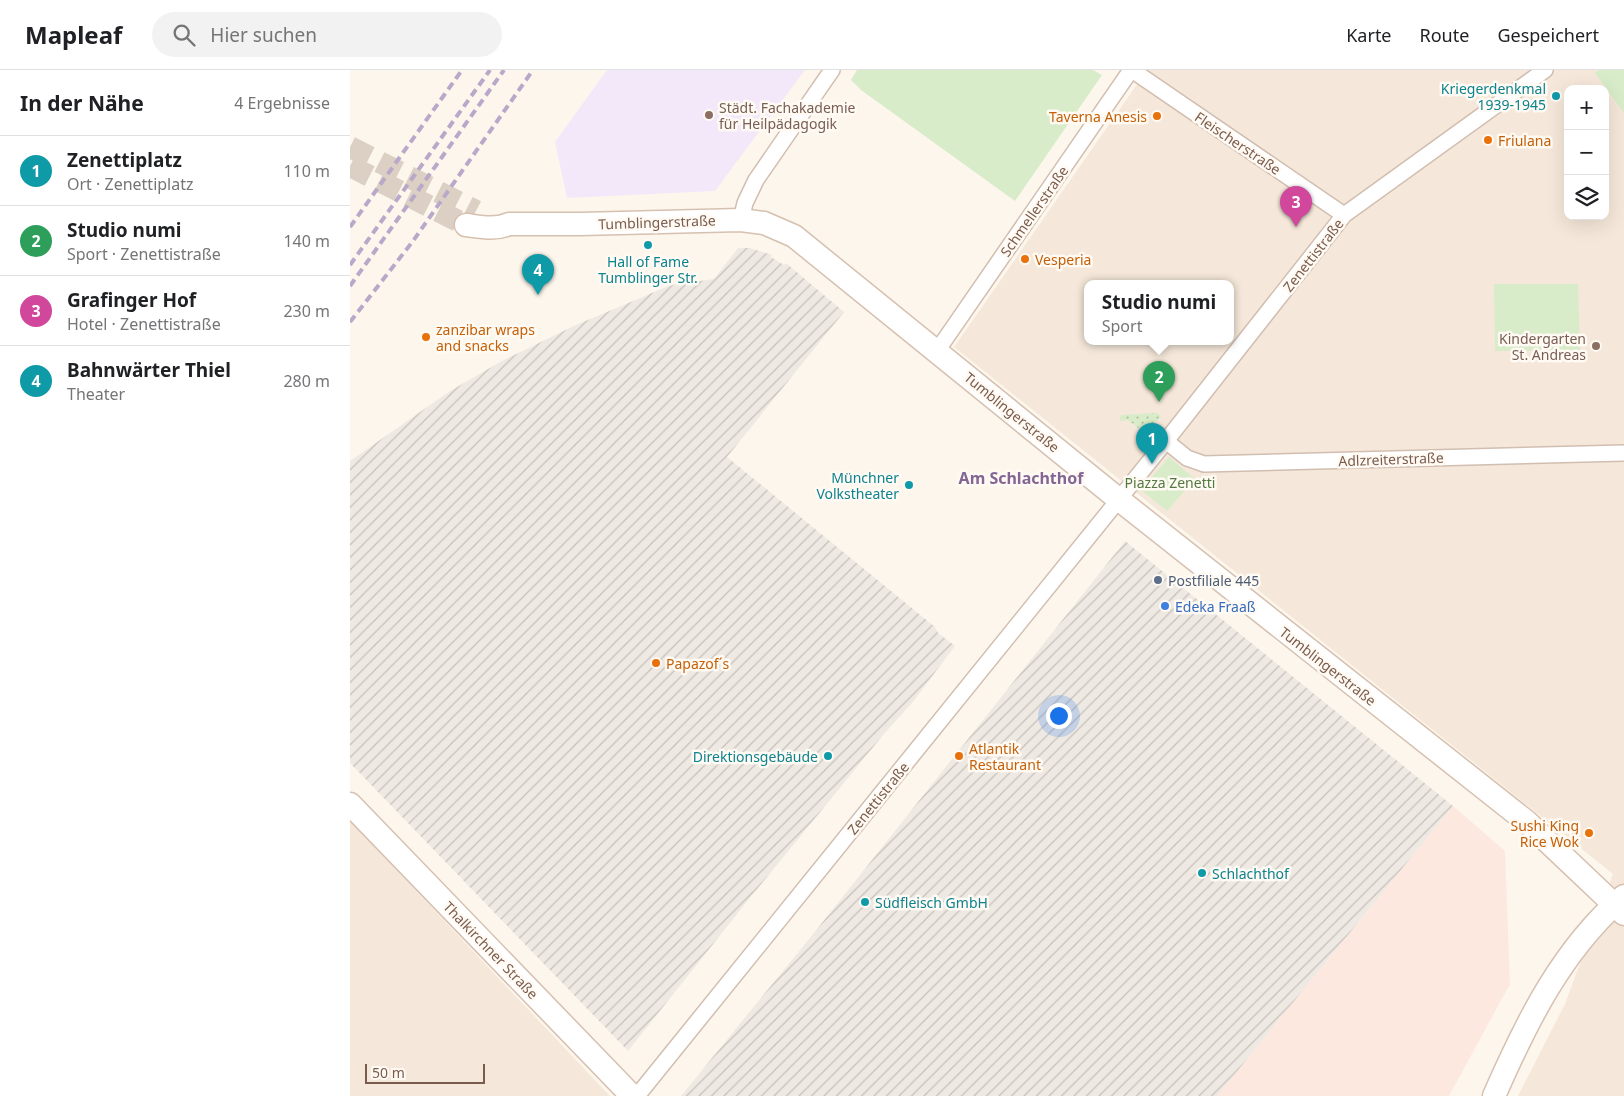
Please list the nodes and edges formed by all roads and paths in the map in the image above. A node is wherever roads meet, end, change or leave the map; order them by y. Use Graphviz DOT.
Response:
graph roads {
  1 [pos="832,70"];
  2 [pos="1131,70"];
  3 [pos="1545,70"];
  4 [pos="1344,215"];
  5 [pos="471,218"];
  6 [pos="742,220"];
  7 [pos="937,351"];
  8 [pos="1166,441"];
  9 [pos="1624,453"];
  10 [pos="1118,498"];
  11 [pos="350,804"];
  12 [pos="1620,905"];
  13 [pos="632,1096"];
  14 [pos="637,1096"];
  15 [pos="1494,1096"];
  1 -- 6 [label="street"];
  2 -- 4 [label="street, Fleischerstraße"];
  2 -- 7 [label="street, Schmellerstraße"];
  3 -- 4 [label="street, Zenettistraße"];
  4 -- 8 [label="street, Zenettistraße"];
  5 -- 6 [label="street, Tumblingerstraße"];
  6 -- 7 [label="street, Tumblingerstraße"];
  7 -- 10 [label="street, Tumblingerstraße"];
  8 -- 9 [label="street, Adlzreiterstraße"];
  8 -- 10 [label="street, Zenettistraße"];
  10 -- 12 [label="street, Tumblingerstraße"];
  10 -- 14 [label="street, Zenettistraße"];
  11 -- 13 [label="street, Thalkirchner Straße"];
  12 -- 15 [label="street"];
}
